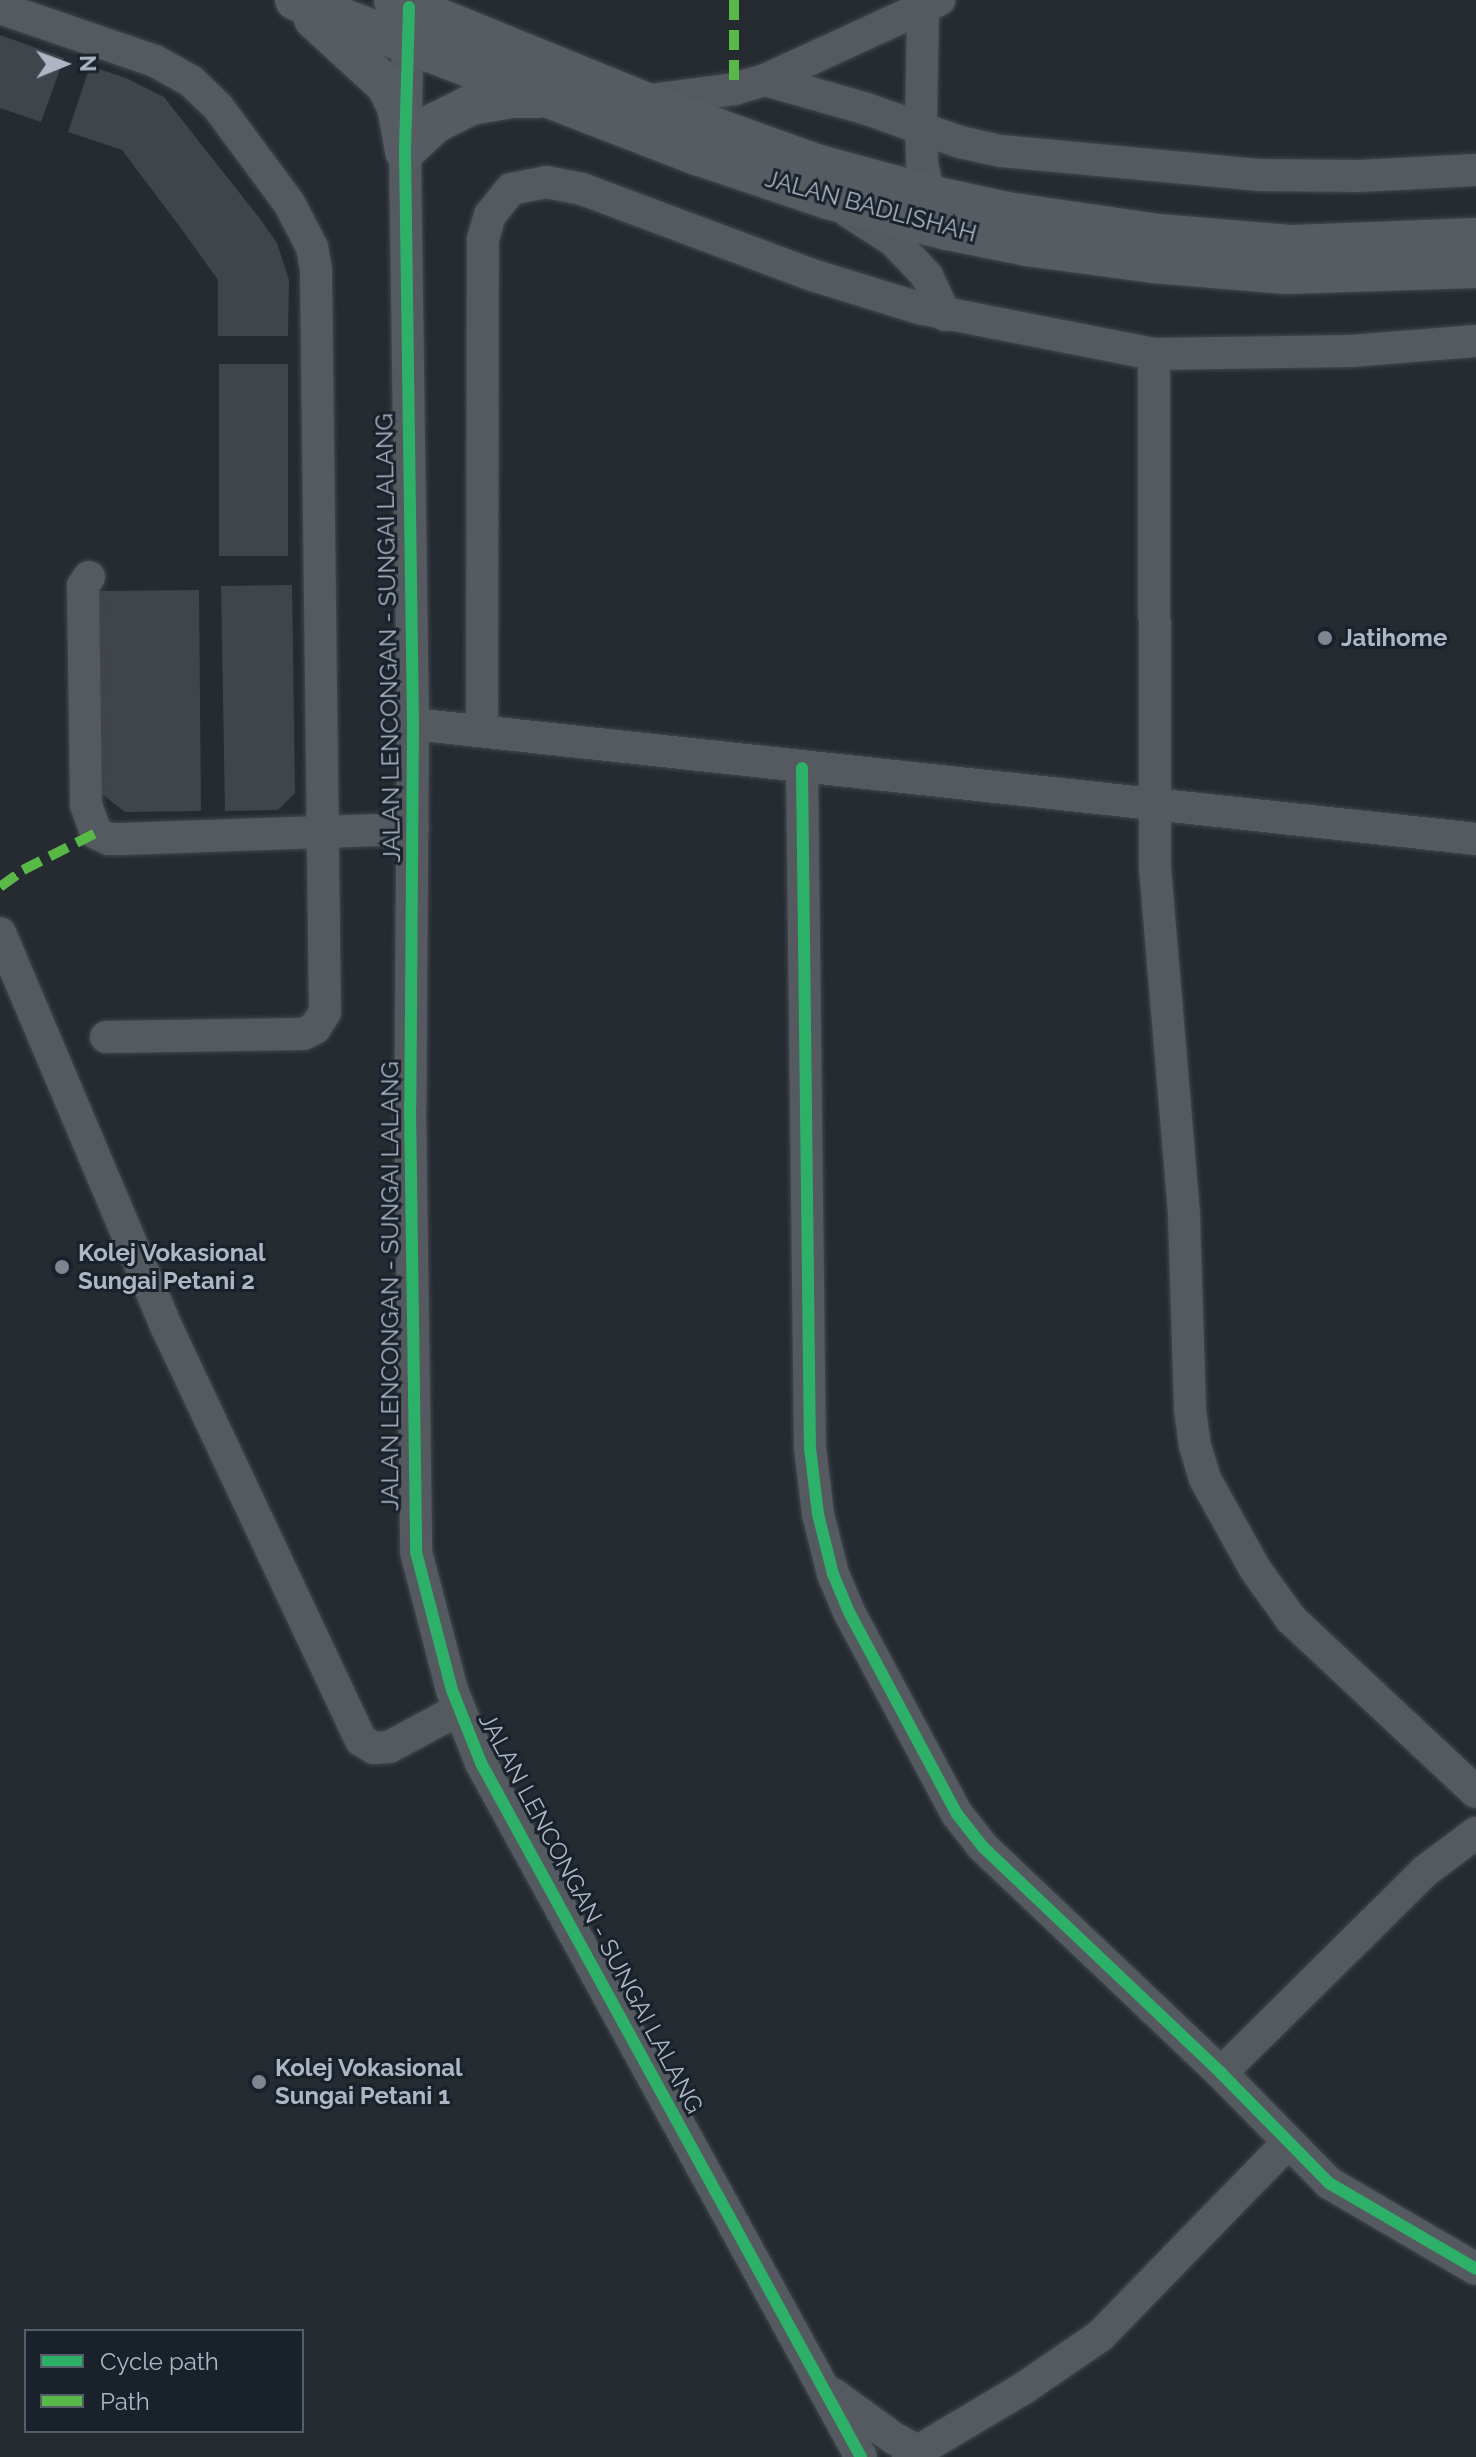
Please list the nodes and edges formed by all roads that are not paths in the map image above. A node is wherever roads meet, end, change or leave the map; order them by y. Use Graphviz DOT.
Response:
graph roads {
  1 [pos="286,0"];
  2 [pos="295,0"];
  3 [pos="931,4"];
  4 [pos="0,8"];
  5 [pos="403,17"];
  6 [pos="765,80"];
  7 [pos="547,98"];
  8 [pos="641,101"];
  9 [pos="921,129"];
  10 [pos="405,151"];
  11 [pos="1476,170"];
  12 [pos="929,195"];
  13 [pos="831,200"];
  14 [pos="1476,238"];
  15 [pos="1476,268"];
  16 [pos="945,315"];
  17 [pos="1476,341"];
  18 [pos="1154,354"];
  19 [pos="89,577"];
  20 [pos="413,724"];
  21 [pos="482,729"];
  22 [pos="802,768"];
  23 [pos="1156,805"];
  24 [pos="413,829"];
  25 [pos="322,831"];
  26 [pos="1476,839"];
  27 [pos="0,933"];
  28 [pos="106,1037"];
  29 [pos="458,1710"];
  30 [pos="1476,1792"];
  31 [pos="1476,1833"];
  32 [pos="1221,2073"];
  33 [pos="1288,2143"];
  34 [pos="1476,2269"];
  35 [pos="821,2385"];
  36 [pos="919,2453"];
  37 [pos="861,2457"];
  1 -- 10 [label="main road"];
  2 -- 5 [label="main road, JALAN BADLISHAH"];
  3 -- 6 [label="street"];
  3 -- 9 [label="street"];
  4 -- 25 [label="street"];
  5 -- 7 [label="main road, JALAN BADLISHAH"];
  5 -- 8 [label="main road, JALAN BADLISHAH"];
  5 -- 10 [label="street, JALAN LENCONGAN - SUNGAI LALANG"];
  6 -- 8 [label="street"];
  6 -- 9 [label="street"];
  7 -- 10 [label="main road"];
  7 -- 13 [label="main road, JALAN BADLISHAH"];
  8 -- 12 [label="main road, JALAN BADLISHAH"];
  9 -- 11 [label="street"];
  9 -- 12 [label="street"];
  10 -- 20 [label="street, JALAN LENCONGAN - SUNGAI LALANG"];
  12 -- 14 [label="main road, JALAN BADLISHAH"];
  13 -- 15 [label="main road, JALAN BADLISHAH"];
  13 -- 16 [label="street"];
  16 -- 18 [label="street"];
  16 -- 21 [label="street"];
  17 -- 18 [label="street"];
  18 -- 23 [label="street"];
  19 -- 25 [label="street"];
  20 -- 21 [label="street"];
  20 -- 24 [label="street, JALAN LENCONGAN - SUNGAI LALANG"];
  21 -- 22 [label="street"];
  22 -- 23 [label="street"];
  22 -- 32 [label="street"];
  23 -- 26 [label="street"];
  23 -- 30 [label="street"];
  24 -- 25 [label="street"];
  24 -- 29 [label="street, JALAN LENCONGAN - SUNGAI LALANG"];
  25 -- 28 [label="street"];
  27 -- 29 [label="street"];
  29 -- 35 [label="street, JALAN LENCONGAN - SUNGAI LALANG"];
  31 -- 32 [label="street"];
  32 -- 33 [label="street"];
  33 -- 34 [label="street"];
  33 -- 36 [label="street"];
  35 -- 36 [label="street"];
  35 -- 37 [label="street, JALAN LENCONGAN - SUNGAI LALANG"];
}
